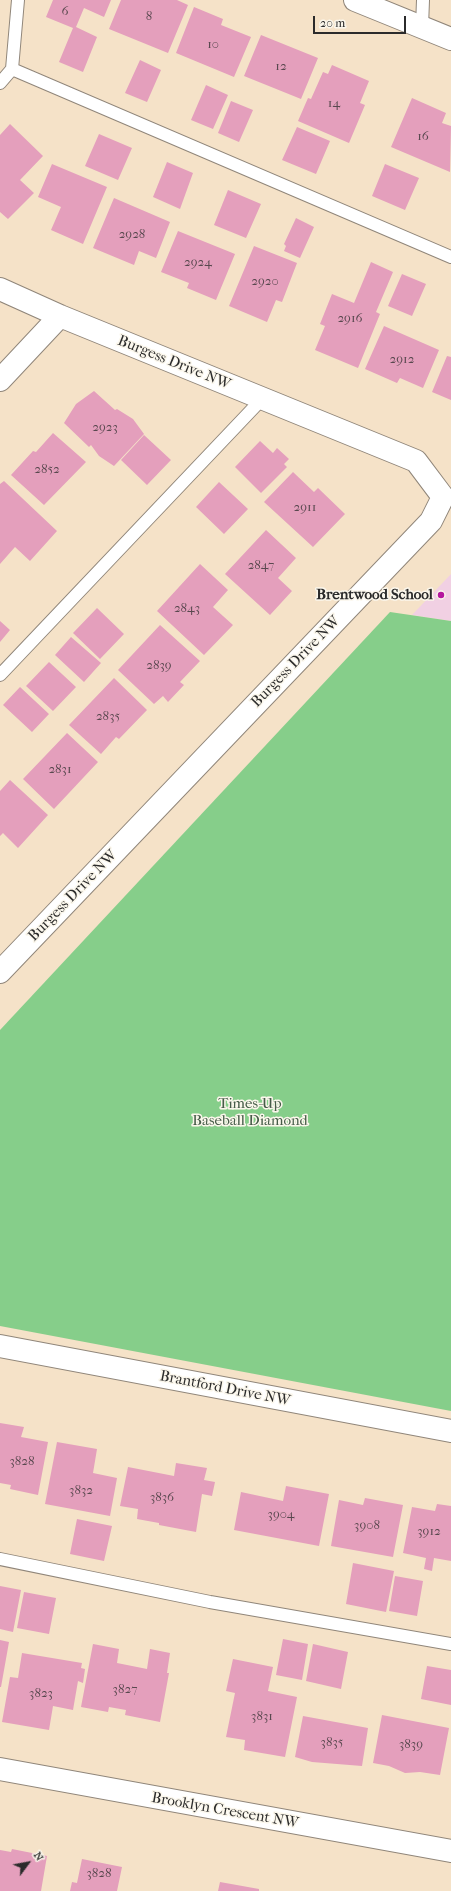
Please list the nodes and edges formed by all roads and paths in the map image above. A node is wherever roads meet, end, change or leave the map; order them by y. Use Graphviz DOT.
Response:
graph roads {
  1 [pos="18,0"];
  2 [pos="355,0"];
  3 [pos="423,0"];
  4 [pos="422,27"];
  5 [pos="451,39"];
  6 [pos="12,69"];
  7 [pos="0,83"];
  8 [pos="451,257"];
  9 [pos="0,289"];
  10 [pos="60,316"];
  11 [pos="0,380"];
  12 [pos="262,399"];
  13 [pos="446,503"];
  14 [pos="0,675"];
  15 [pos="0,972"];
  16 [pos="0,1346"];
  17 [pos="451,1431"];
  18 [pos="0,1559"];
  19 [pos="451,1644"];
  20 [pos="0,1769"];
  21 [pos="451,1851"];
  1 -- 6 [label="lane"];
  2 -- 4 [label="street"];
  3 -- 4 [label="lane"];
  4 -- 5 [label="street"];
  6 -- 7 [label="lane"];
  6 -- 8 [label="lane"];
  9 -- 10 [label="street, Burgess Drive NW"];
  10 -- 11 [label="street"];
  10 -- 12 [label="street, Burgess Drive NW"];
  12 -- 13 [label="street, Burgess Drive NW"];
  12 -- 14 [label="lane"];
  13 -- 15 [label="street, Burgess Drive NW"];
  16 -- 17 [label="street, Brantford Drive NW"];
  18 -- 19 [label="lane"];
  20 -- 21 [label="street, Brooklyn Crescent NW"];
}
